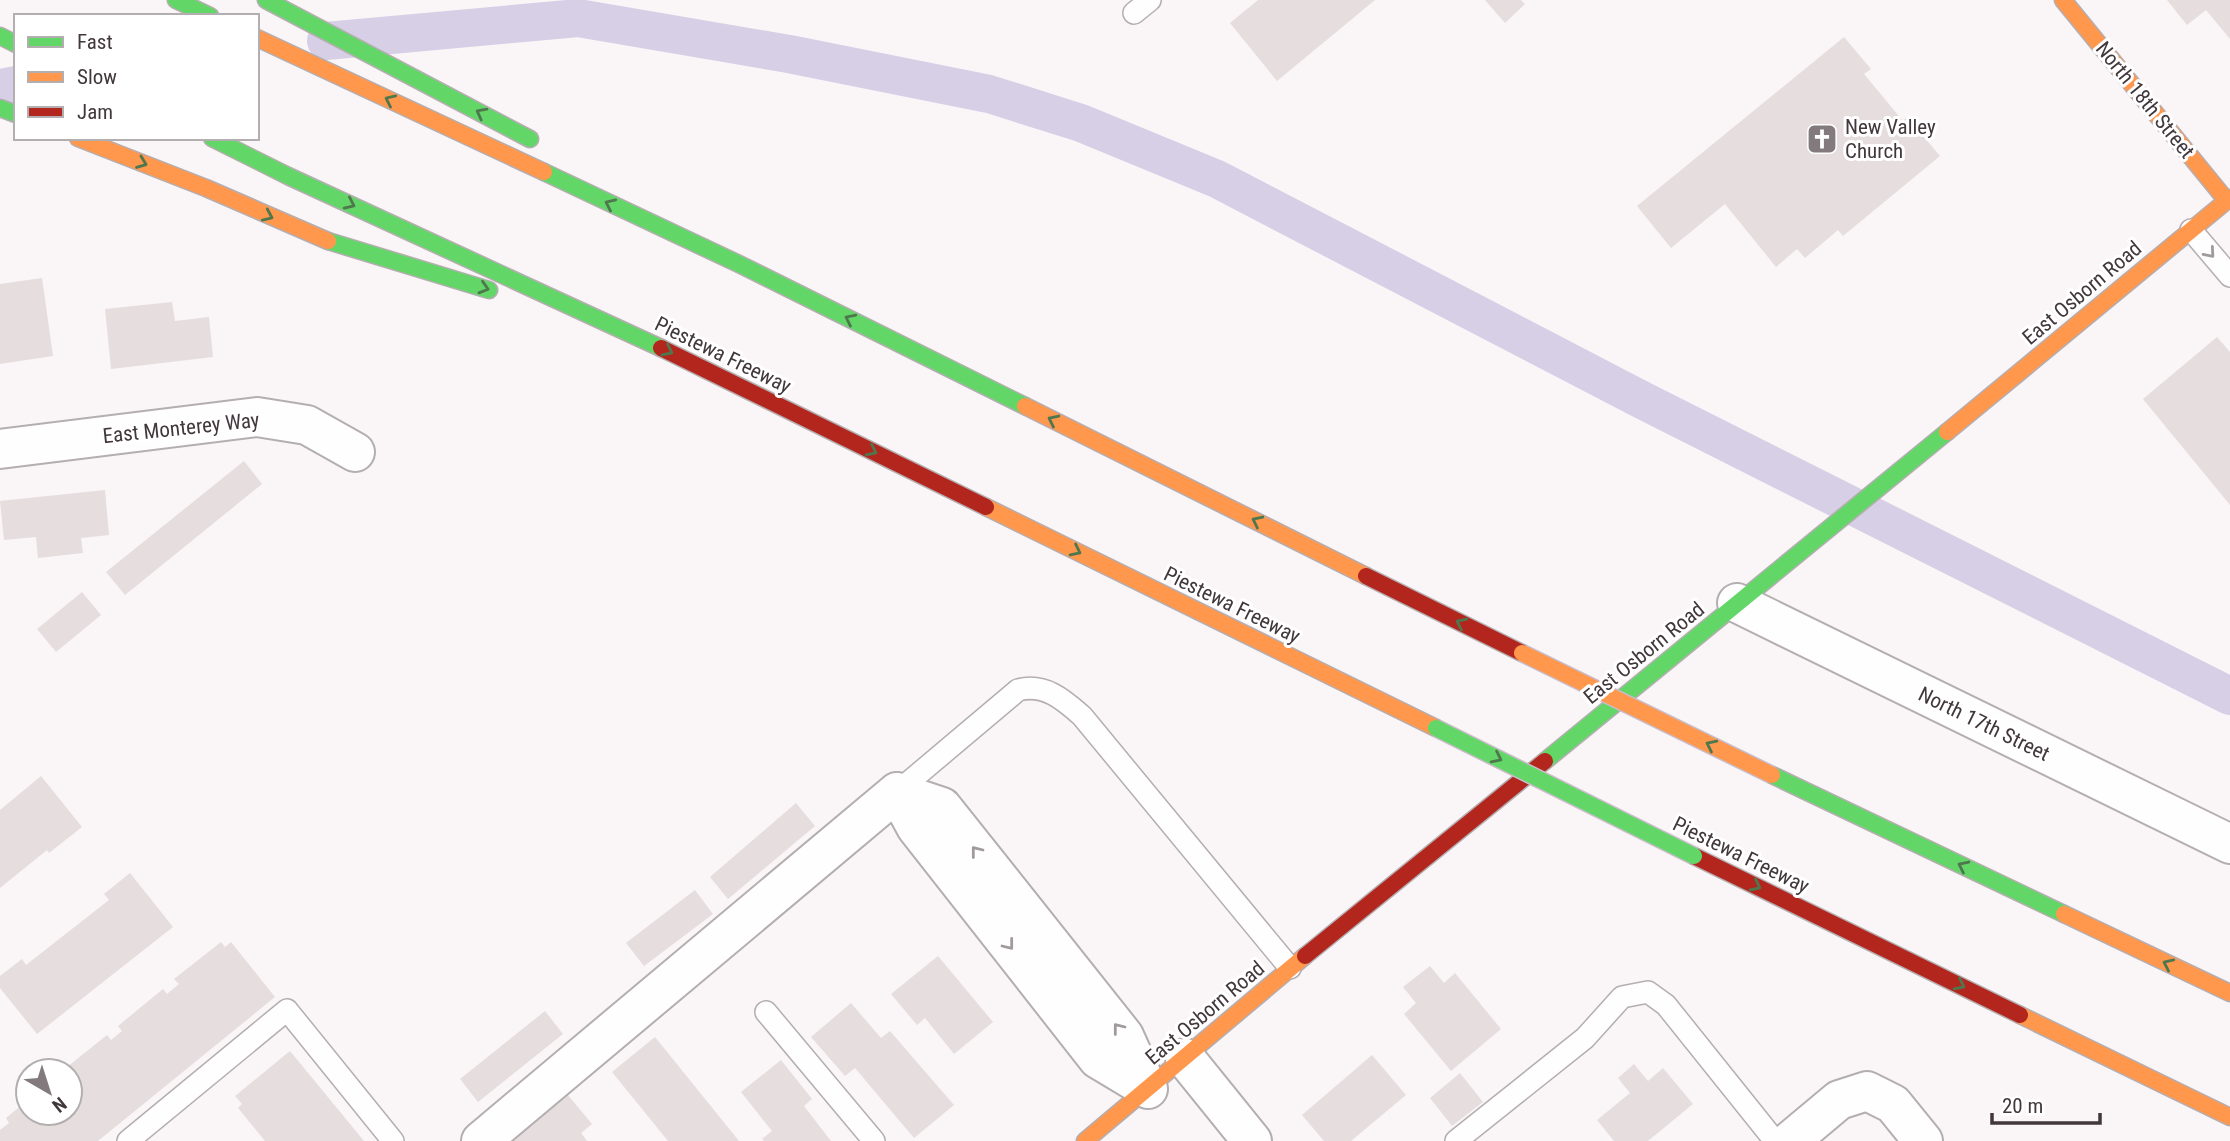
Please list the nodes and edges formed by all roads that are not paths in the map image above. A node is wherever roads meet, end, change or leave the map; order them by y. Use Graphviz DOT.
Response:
graph roads {
  1 [pos="176,0"];
  2 [pos="266,0"];
  3 [pos="2063,0"];
  4 [pos="205,14"];
  5 [pos="259,39"];
  6 [pos="83,140"];
  7 [pos="216,140"];
  8 [pos="541,145"];
  9 [pos="599,180"];
  10 [pos="2229,201"];
  11 [pos="2191,230"];
  12 [pos="739,264"];
  13 [pos="2230,276"];
  14 [pos="629,332"];
  15 [pos="0,449"];
  16 [pos="355,452"];
  17 [pos="1737,603"];
  18 [pos="897,792"];
  19 [pos="2230,844"];
  20 [pos="1290,968"];
  21 [pos="2230,993"];
  22 [pos="766,1012"];
  23 [pos="1185,1058"];
  24 [pos="1148,1089"];
  25 [pos="2230,1117"];
  26 [pos="128,1141"];
  27 [pos="393,1141"];
  28 [pos="481,1141"];
  29 [pos="874,1141"];
  30 [pos="1086,1141"];
  31 [pos="1252,1141"];
  32 [pos="1456,1141"];
  33 [pos="1775,1141"];
  34 [pos="1790,1141"];
  35 [pos="1923,1141"];
  1 -- 4 [label="main road"];
  8 -- 2 [label="main road, one-way"];
  3 -- 10 [label="main road, North 18th Street"];
  12 -- 5 [label="main road, one-way"];
  6 -- 14 [label="main road, one-way"];
  7 -- 14 [label="main road, Piestewa Freeway, one-way"];
  9 -- 12 [label="main road"];
  10 -- 11 [label="main road, East Osborn Road"];
  11 -- 13 [label="lane, one-way"];
  11 -- 17 [label="main road, East Osborn Road"];
  21 -- 12 [label="main road, one-way, bridge"];
  14 -- 25 [label="main road, Piestewa Freeway, one-way, bridge"];
  15 -- 16 [label="street, East Monterey Way"];
  17 -- 19 [label="street, North 17th Street"];
  17 -- 20 [label="main road, East Osborn Road"];
  18 -- 20 [label="lane"];
  18 -- 24 [label="street"];
  18 -- 28 [label="street"];
  20 -- 23 [label="main road, East Osborn Road"];
  22 -- 29 [label="lane"];
  23 -- 24 [label="main road, East Osborn Road"];
  23 -- 31 [label="street"];
  24 -- 30 [label="main road, East Osborn Road"];
  26 -- 27 [label="lane"];
  32 -- 33 [label="lane"];
  34 -- 35 [label="street"];
}
